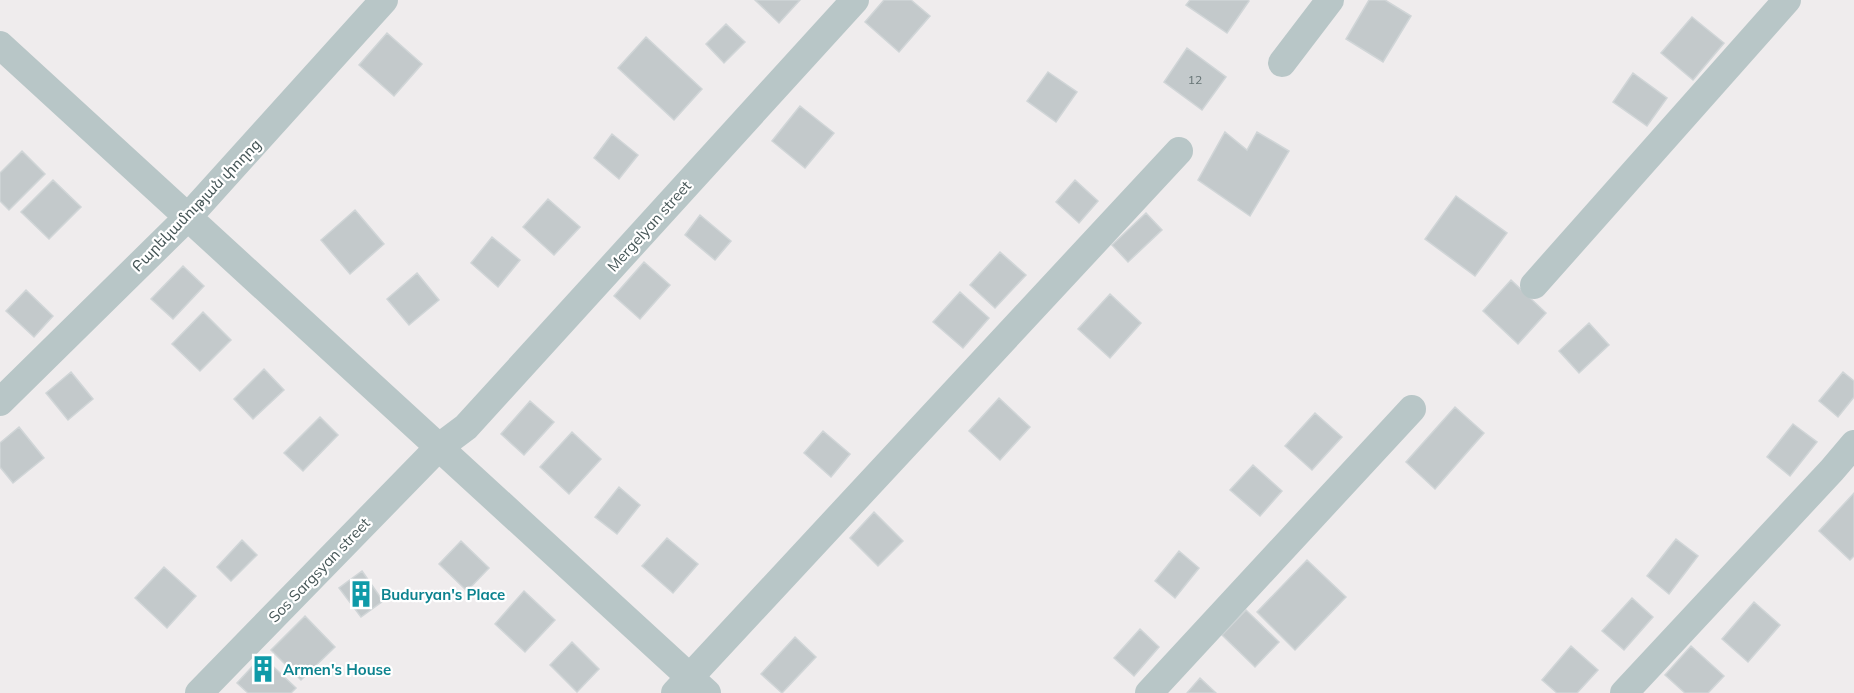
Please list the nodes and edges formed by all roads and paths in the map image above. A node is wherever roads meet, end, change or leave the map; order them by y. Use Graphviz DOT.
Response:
graph roads {
  1 [pos="384,0"];
  2 [pos="855,0"];
  3 [pos="1330,0"];
  4 [pos="1787,0"];
  5 [pos="0,45"];
  6 [pos="1282,63"];
  7 [pos="1179,152"];
  8 [pos="188,217"];
  9 [pos="1534,285"];
  10 [pos="0,402"];
  11 [pos="1412,410"];
  12 [pos="1854,444"];
  13 [pos="438,448"];
  14 [pos="690,687"];
  15 [pos="199,693"];
  16 [pos="1149,693"];
  17 [pos="1624,693"];
  1 -- 8 [label="street, Բարեկամության փողոց"];
  2 -- 13 [label="street, Mergelyan street"];
  3 -- 6 [label="street"];
  4 -- 9 [label="street"];
  5 -- 8 [label="street"];
  7 -- 14 [label="street"];
  8 -- 10 [label="street, Բարեկամության փողոց"];
  8 -- 13 [label="street"];
  11 -- 16 [label="street"];
  12 -- 17 [label="street"];
  13 -- 14 [label="street"];
  13 -- 15 [label="street, Sos Sargsyan street"];
}
